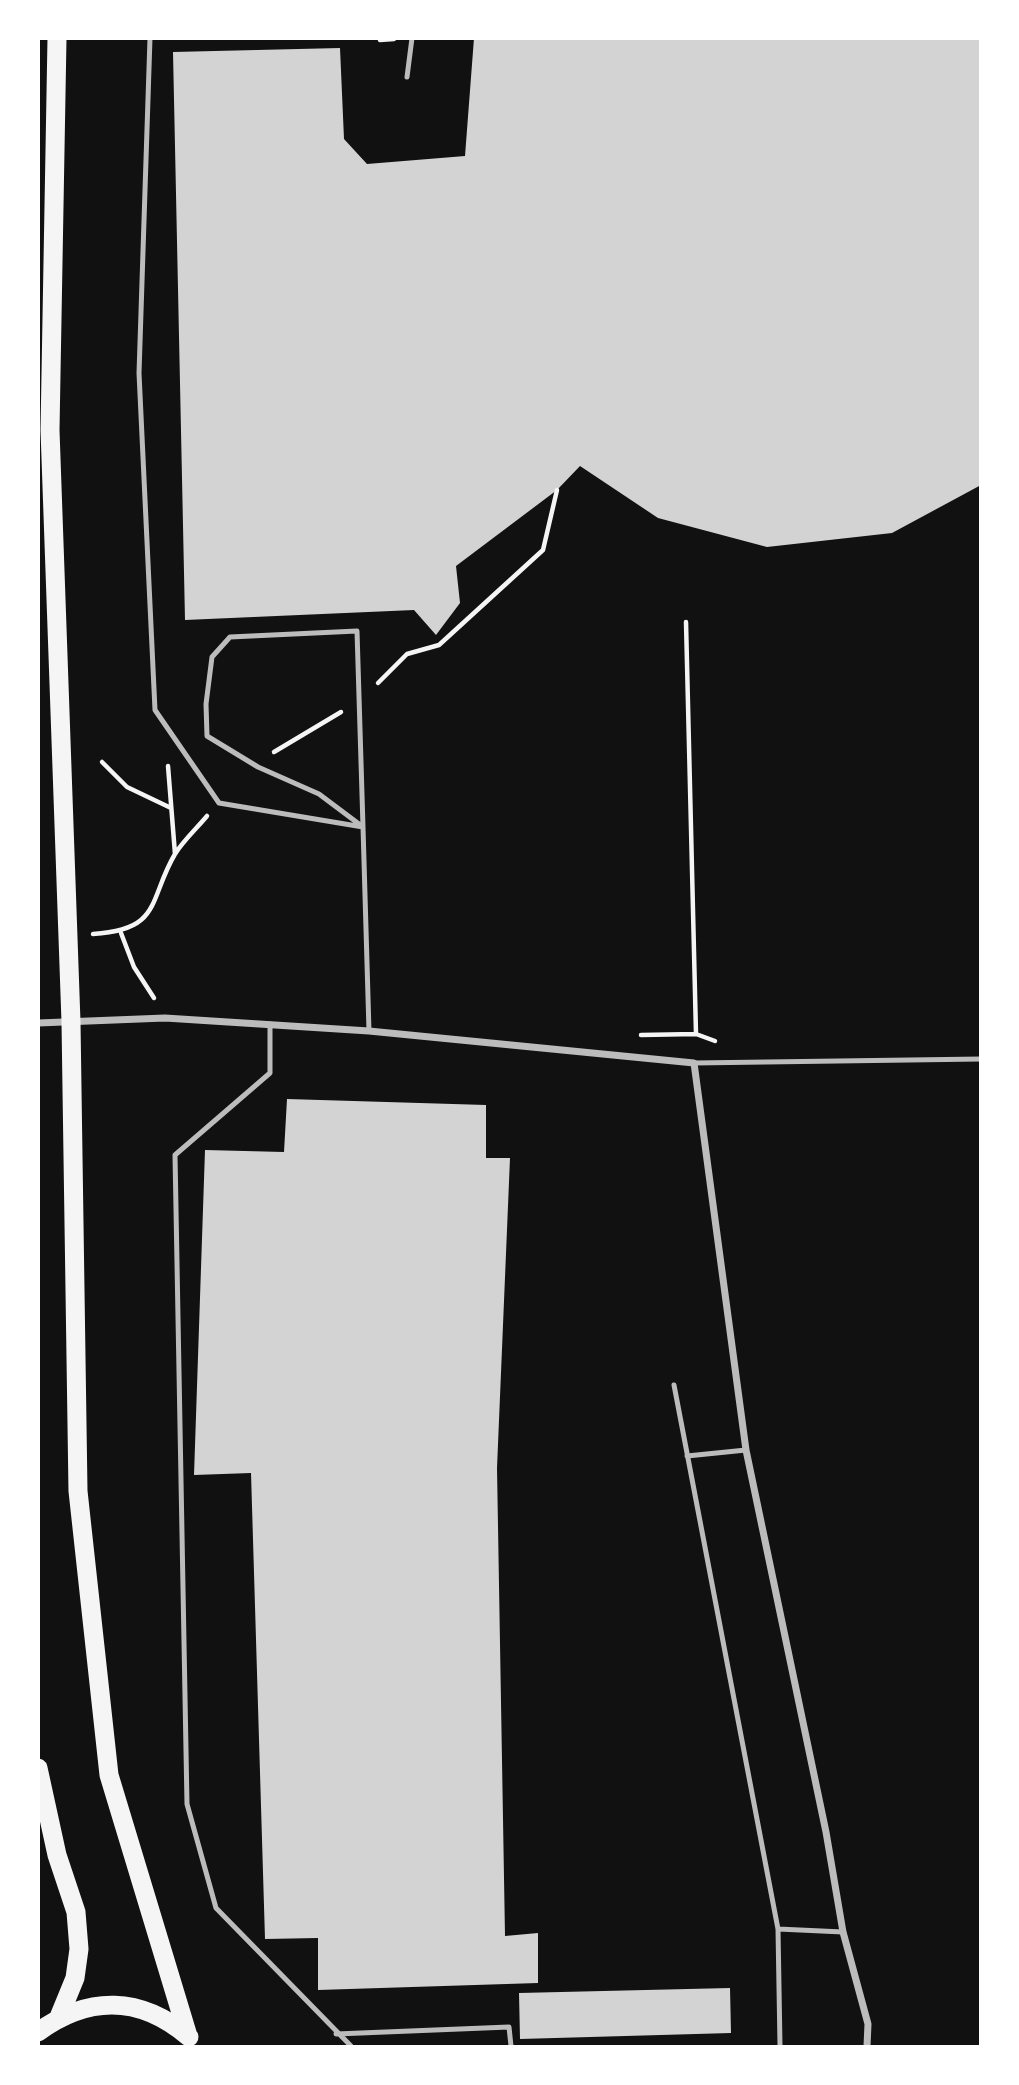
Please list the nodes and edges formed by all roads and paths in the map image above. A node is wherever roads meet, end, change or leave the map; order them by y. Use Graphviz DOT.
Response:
graph roads {
  1 [pos="57,38"];
  2 [pos="150,38"];
  3 [pos="412,38"];
  4 [pos="407,77"];
  5 [pos="557,490"];
  6 [pos="687,622"];
  7 [pos="358,703"];
  8 [pos="179,745"];
  9 [pos="102,762"];
  10 [pos="172,808"];
  11 [pos="363,827"];
  12 [pos="175,854"];
  13 [pos="121,933"];
  14 [pos="134,967"];
  15 [pos="71,1022"];
  16 [pos="38,1023"];
  17 [pos="270,1024"];
  18 [pos="369,1031"];
  19 [pos="696,1034"];
  20 [pos="981,1059"];
  21 [pos="694,1063"];
  22 [pos="674,1385"];
  23 [pos="746,1450"];
  24 [pos="687,1456"];
  25 [pos="38,1769"];
  26 [pos="778,1929"];
  27 [pos="843,1931"];
  28 [pos="59,2017"];
  29 [pos="38,2032"];
  30 [pos="336,2034"];
  31 [pos="192,2041"];
  32 [pos="351,2046"];
  33 [pos="512,2046"];
  34 [pos="780,2046"];
  35 [pos="867,2046"];
  1 -- 15 [label="highway"];
  2 -- 8 [label="lane"];
  3 -- 4 [label="lane"];
  5 -- 7 [label="path"];
  6 -- 19 [label="path"];
  7 -- 11 [label="lane"];
  7 -- 11 [label="lane"];
  8 -- 10 [label="path"];
  8 -- 11 [label="lane"];
  9 -- 10 [label="path"];
  10 -- 12 [label="path"];
  11 -- 18 [label="lane"];
  13 -- 14 [label="path"];
  15 -- 16 [label="street"];
  15 -- 17 [label="street"];
  15 -- 31 [label="highway"];
  17 -- 18 [label="street"];
  17 -- 30 [label="lane"];
  18 -- 21 [label="street"];
  20 -- 21 [label="lane"];
  21 -- 23 [label="street"];
  22 -- 24 [label="lane"];
  23 -- 24 [label="lane"];
  23 -- 27 [label="street"];
  24 -- 26 [label="lane"];
  25 -- 28 [label="highway"];
  26 -- 27 [label="lane"];
  26 -- 34 [label="lane"];
  27 -- 35 [label="street"];
  28 -- 29 [label="highway"];
  28 -- 31 [label="highway"];
  30 -- 32 [label="lane"];
  30 -- 33 [label="lane"];
}
